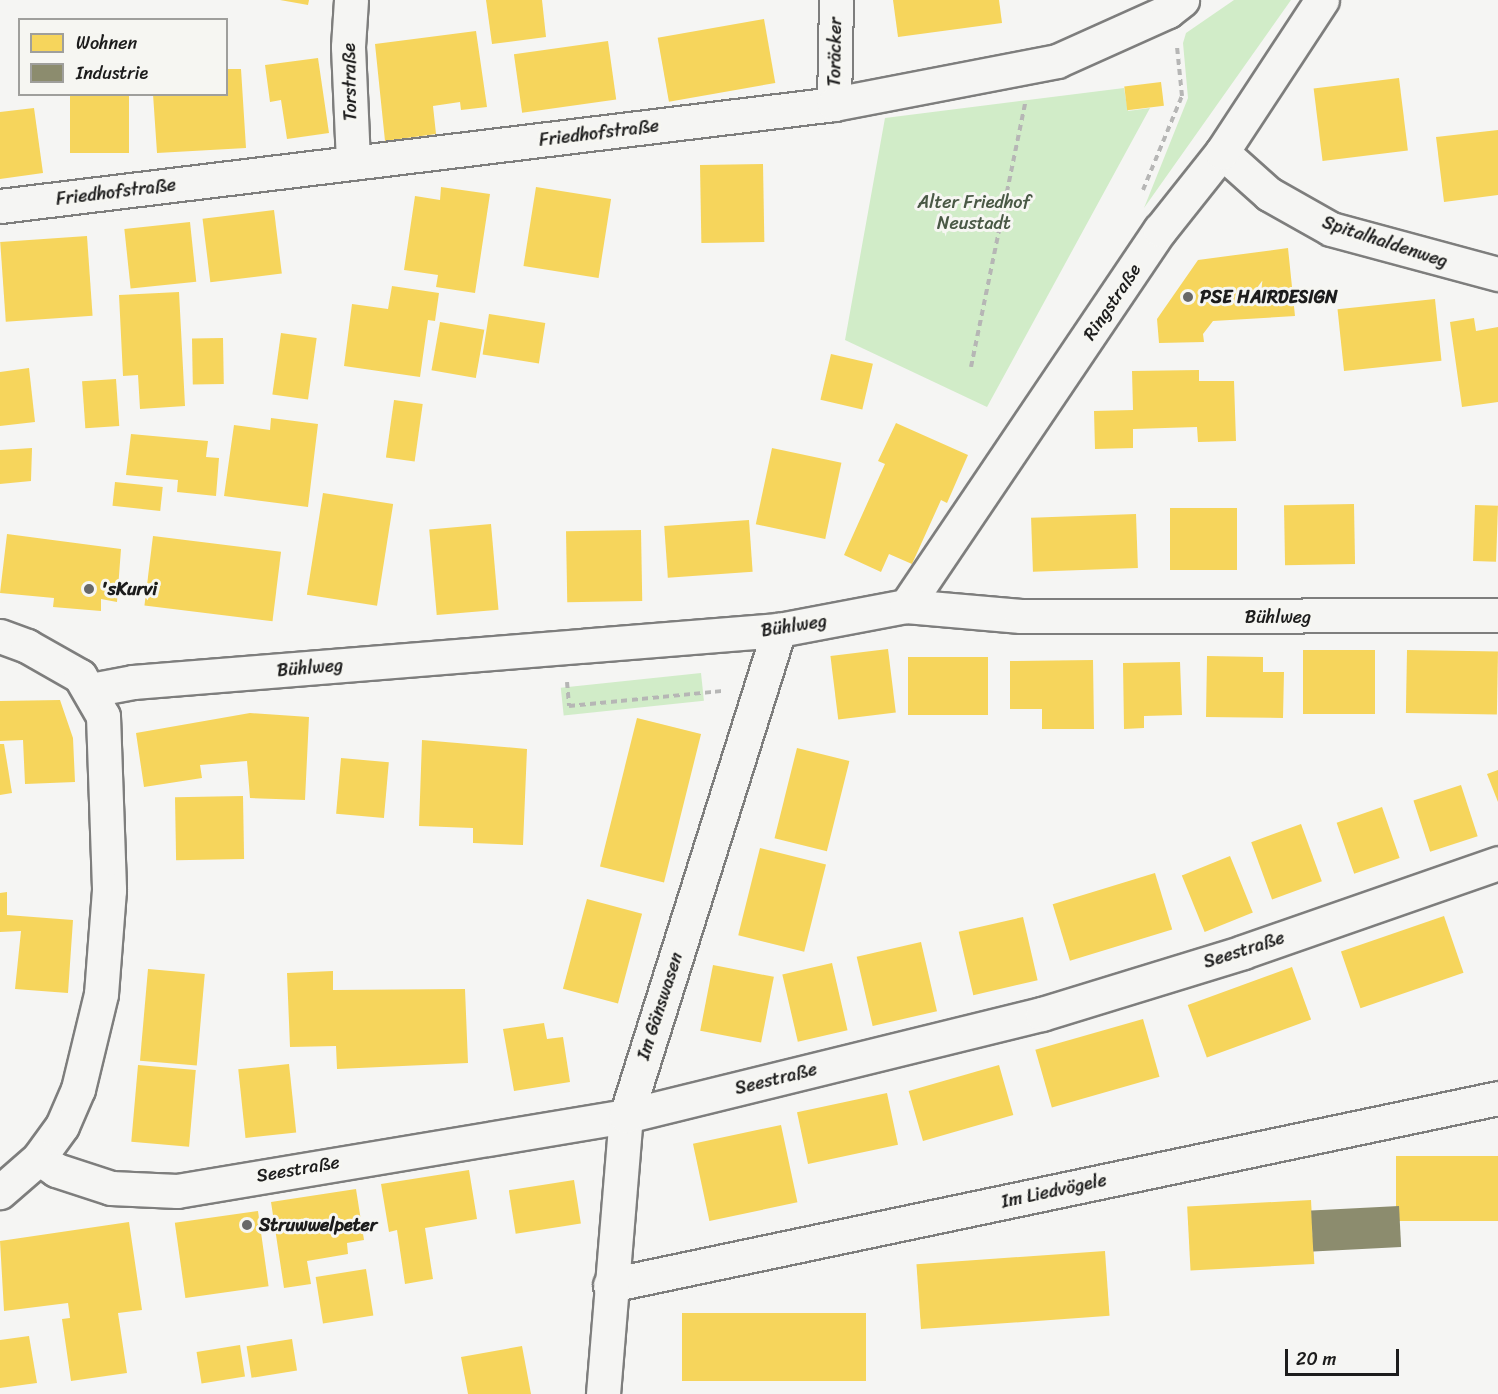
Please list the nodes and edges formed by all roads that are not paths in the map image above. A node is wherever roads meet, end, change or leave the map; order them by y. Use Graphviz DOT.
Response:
graph roads {
  1 [pos="351,0"];
  2 [pos="836,0"];
  3 [pos="1182,0"];
  4 [pos="1322,0"];
  5 [pos="834,104"];
  6 [pos="1222,152"];
  7 [pos="353,164"];
  8 [pos="0,206"];
  9 [pos="1498,274"];
  10 [pos="906,606"];
  11 [pos="1498,615"];
  12 [pos="779,630"];
  13 [pos="0,636"];
  14 [pos="91,690"];
  15 [pos="1498,863"];
  16 [pos="1498,1098"];
  17 [pos="626,1116"];
  18 [pos="39,1158"];
  19 [pos="0,1191"];
  20 [pos="610,1285"];
  21 [pos="603,1394"];
  1 -- 7 [label="street, Torstraße"];
  2 -- 5 [label="street, Toräcker"];
  3 -- 5 [label="street, Friedhofstraße"];
  4 -- 6 [label="street, Ringstraße"];
  5 -- 7 [label="street, Friedhofstraße"];
  6 -- 9 [label="street, Spitalhaldenweg"];
  6 -- 10 [label="street, Ringstraße"];
  7 -- 8 [label="street, Friedhofstraße"];
  10 -- 11 [label="street, Bühlweg"];
  10 -- 12 [label="street, Bühlweg"];
  12 -- 14 [label="street, Bühlweg"];
  12 -- 17 [label="street, Im Gänswasen"];
  13 -- 14 [label="street"];
  14 -- 18 [label="street"];
  15 -- 17 [label="street, Seestraße"];
  16 -- 20 [label="street, Im Liedvögele"];
  17 -- 18 [label="street, Seestraße"];
  17 -- 20 [label="street, Im Gänswasen"];
  18 -- 19 [label="street"];
  20 -- 21 [label="street, Im Gänswasen"];
}
